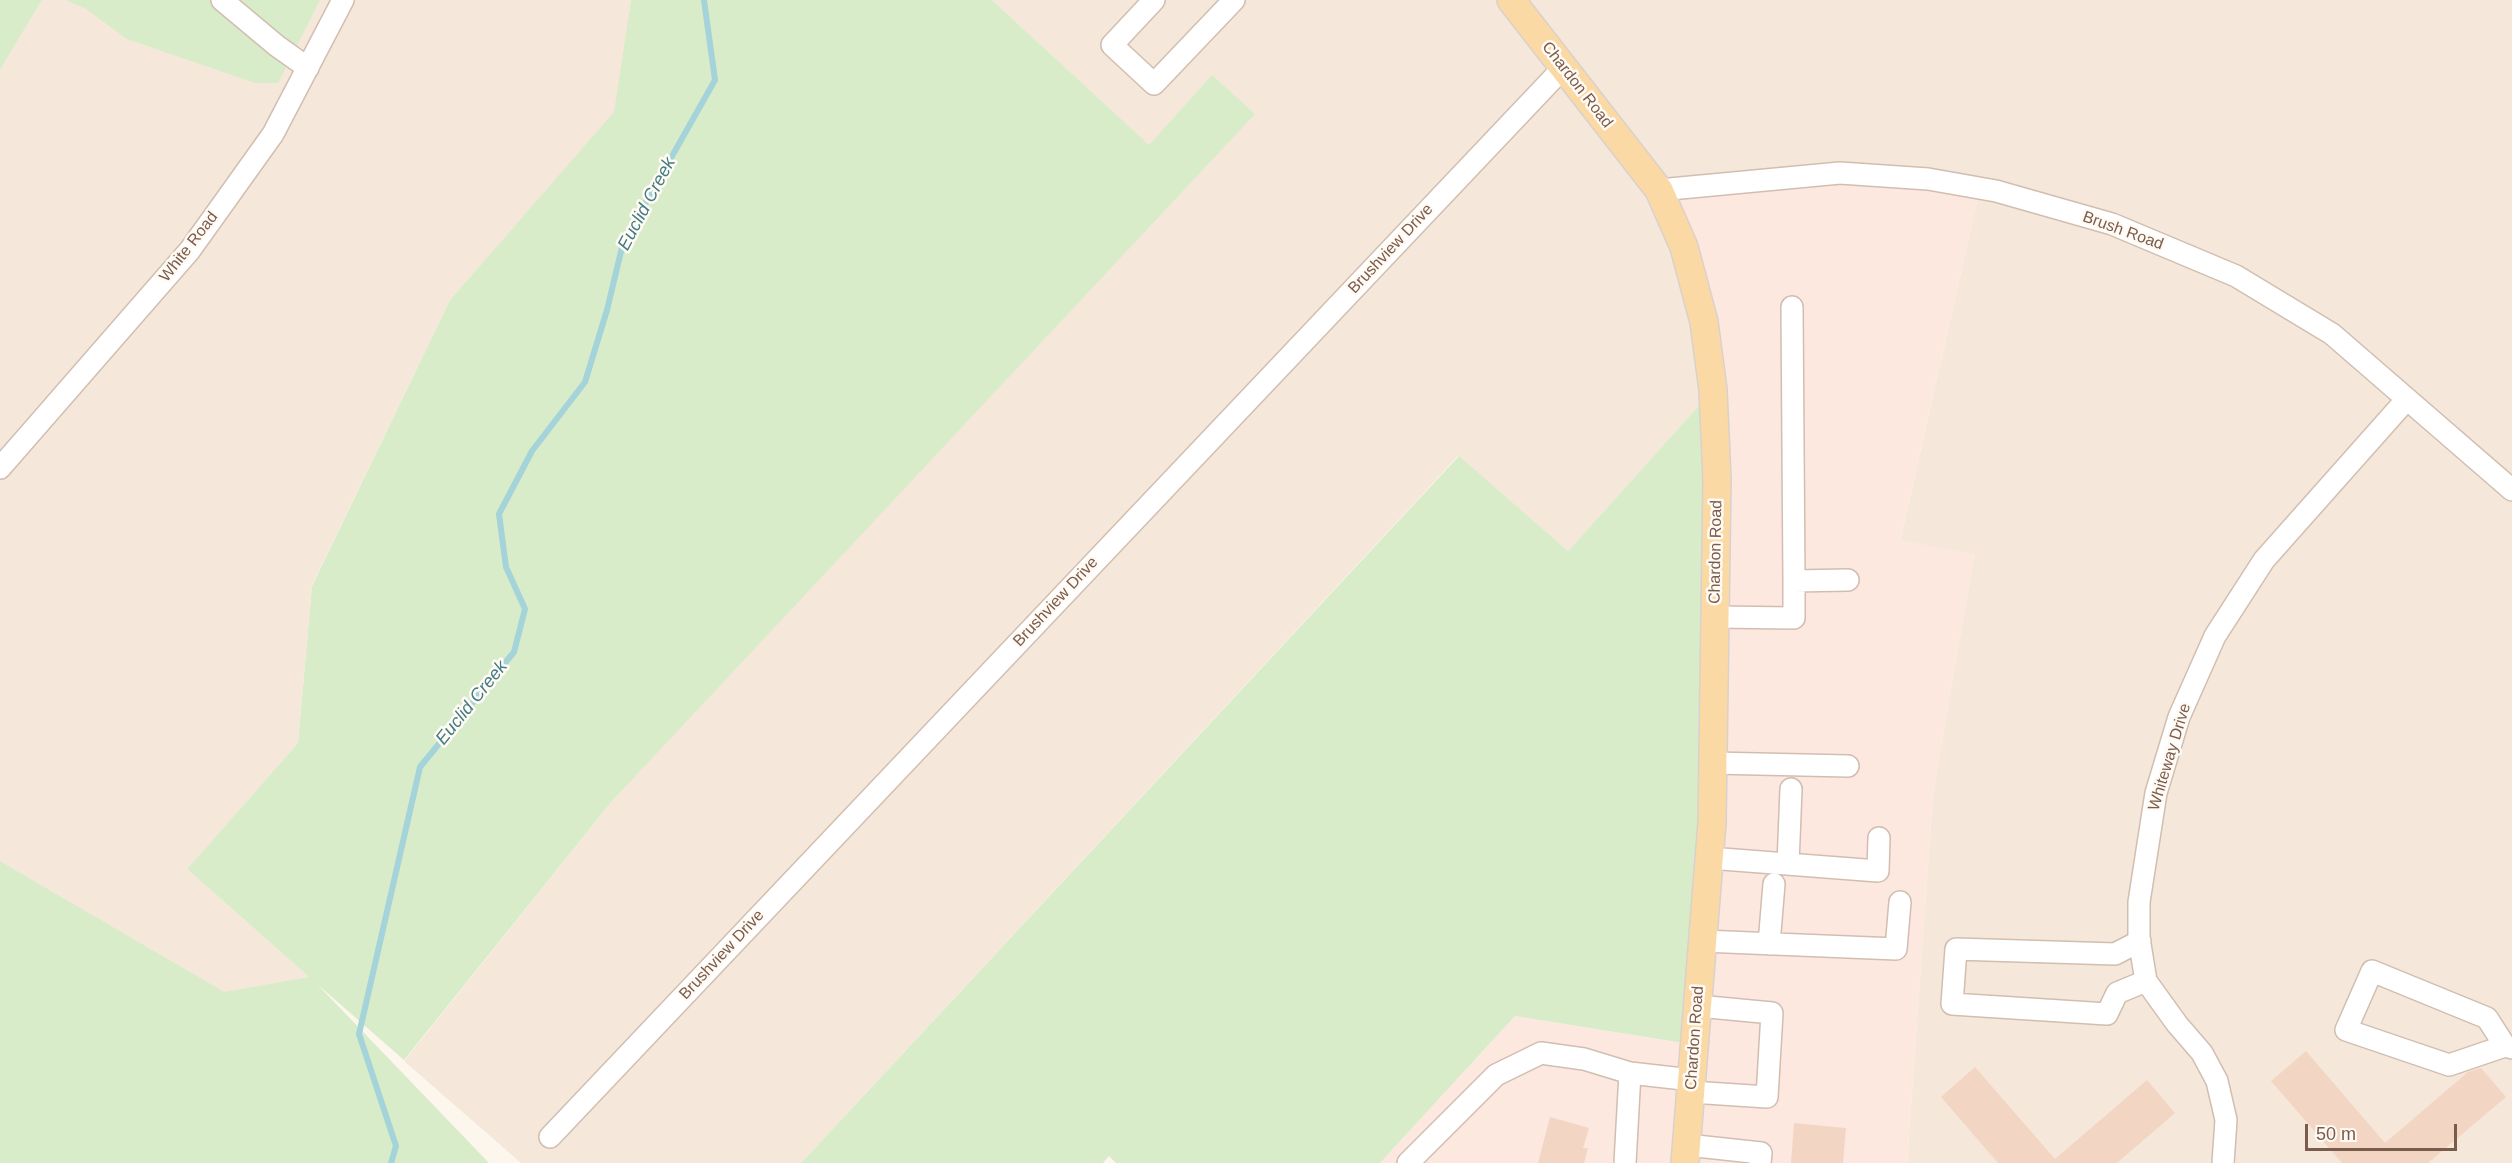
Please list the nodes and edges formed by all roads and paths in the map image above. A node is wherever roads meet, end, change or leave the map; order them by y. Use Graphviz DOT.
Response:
graph roads {
  1 [pos="222,0"];
  2 [pos="343,0"];
  3 [pos="1154,0"];
  4 [pos="1234,0"];
  5 [pos="1511,0"];
  6 [pos="308,68"];
  7 [pos="1563,68"];
  8 [pos="1659,190"];
  9 [pos="1792,308"];
  10 [pos="2407,399"];
  11 [pos="0,468"];
  12 [pos="2512,490"];
  13 [pos="1848,580"];
  14 [pos="1794,581"];
  15 [pos="1715,617"];
  16 [pos="1713,763"];
  17 [pos="1848,766"];
  18 [pos="1791,789"];
  19 [pos="1879,838"];
  20 [pos="1709,858"];
  21 [pos="1788,864"];
  22 [pos="1774,884"];
  23 [pos="1900,902"];
  24 [pos="1703,941"];
  25 [pos="2140,941"];
  26 [pos="1769,944"];
  27 [pos="2146,981"];
  28 [pos="1698,1006"];
  29 [pos="2509,1047"];
  30 [pos="1630,1073"];
  31 [pos="1692,1086"];
  32 [pos="550,1137"];
  33 [pos="1686,1154"];
  34 [pos="1408,1163"];
  35 [pos="1625,1163"];
  36 [pos="1760,1163"];
  37 [pos="2223,1163"];
  1 -- 6 [label="street"];
  2 -- 6 [label="street, White Road"];
  3 -- 4 [label="street"];
  5 -- 7 [label="main road, Chardon Road"];
  6 -- 11 [label="street, White Road"];
  7 -- 8 [label="main road, Chardon Road"];
  7 -- 32 [label="street, Brushview Drive"];
  8 -- 10 [label="street, Brush Road"];
  8 -- 15 [label="main road, Chardon Road"];
  9 -- 14 [label="street"];
  10 -- 12 [label="street, Brush Road"];
  10 -- 25 [label="street, Whiteway Drive"];
  13 -- 14 [label="street"];
  14 -- 15 [label="street"];
  15 -- 16 [label="main road, Chardon Road"];
  16 -- 17 [label="street"];
  16 -- 20 [label="main road, Chardon Road"];
  18 -- 21 [label="street"];
  19 -- 21 [label="street"];
  20 -- 21 [label="street"];
  20 -- 24 [label="main road, Chardon Road"];
  22 -- 26 [label="street"];
  23 -- 26 [label="street"];
  24 -- 26 [label="street"];
  24 -- 28 [label="main road, Chardon Road"];
  25 -- 27 [label="street, Whiteway Drive"];
  25 -- 27 [label="street"];
  27 -- 37 [label="street, Whiteway Drive"];
  28 -- 31 [label="main road, Chardon Road"];
  28 -- 31 [label="street"];
  29 -- 29 [label="street"];
  30 -- 31 [label="street"];
  30 -- 34 [label="street"];
  30 -- 35 [label="street"];
  31 -- 33 [label="main road, Chardon Road"];
  33 -- 36 [label="street"];
}
